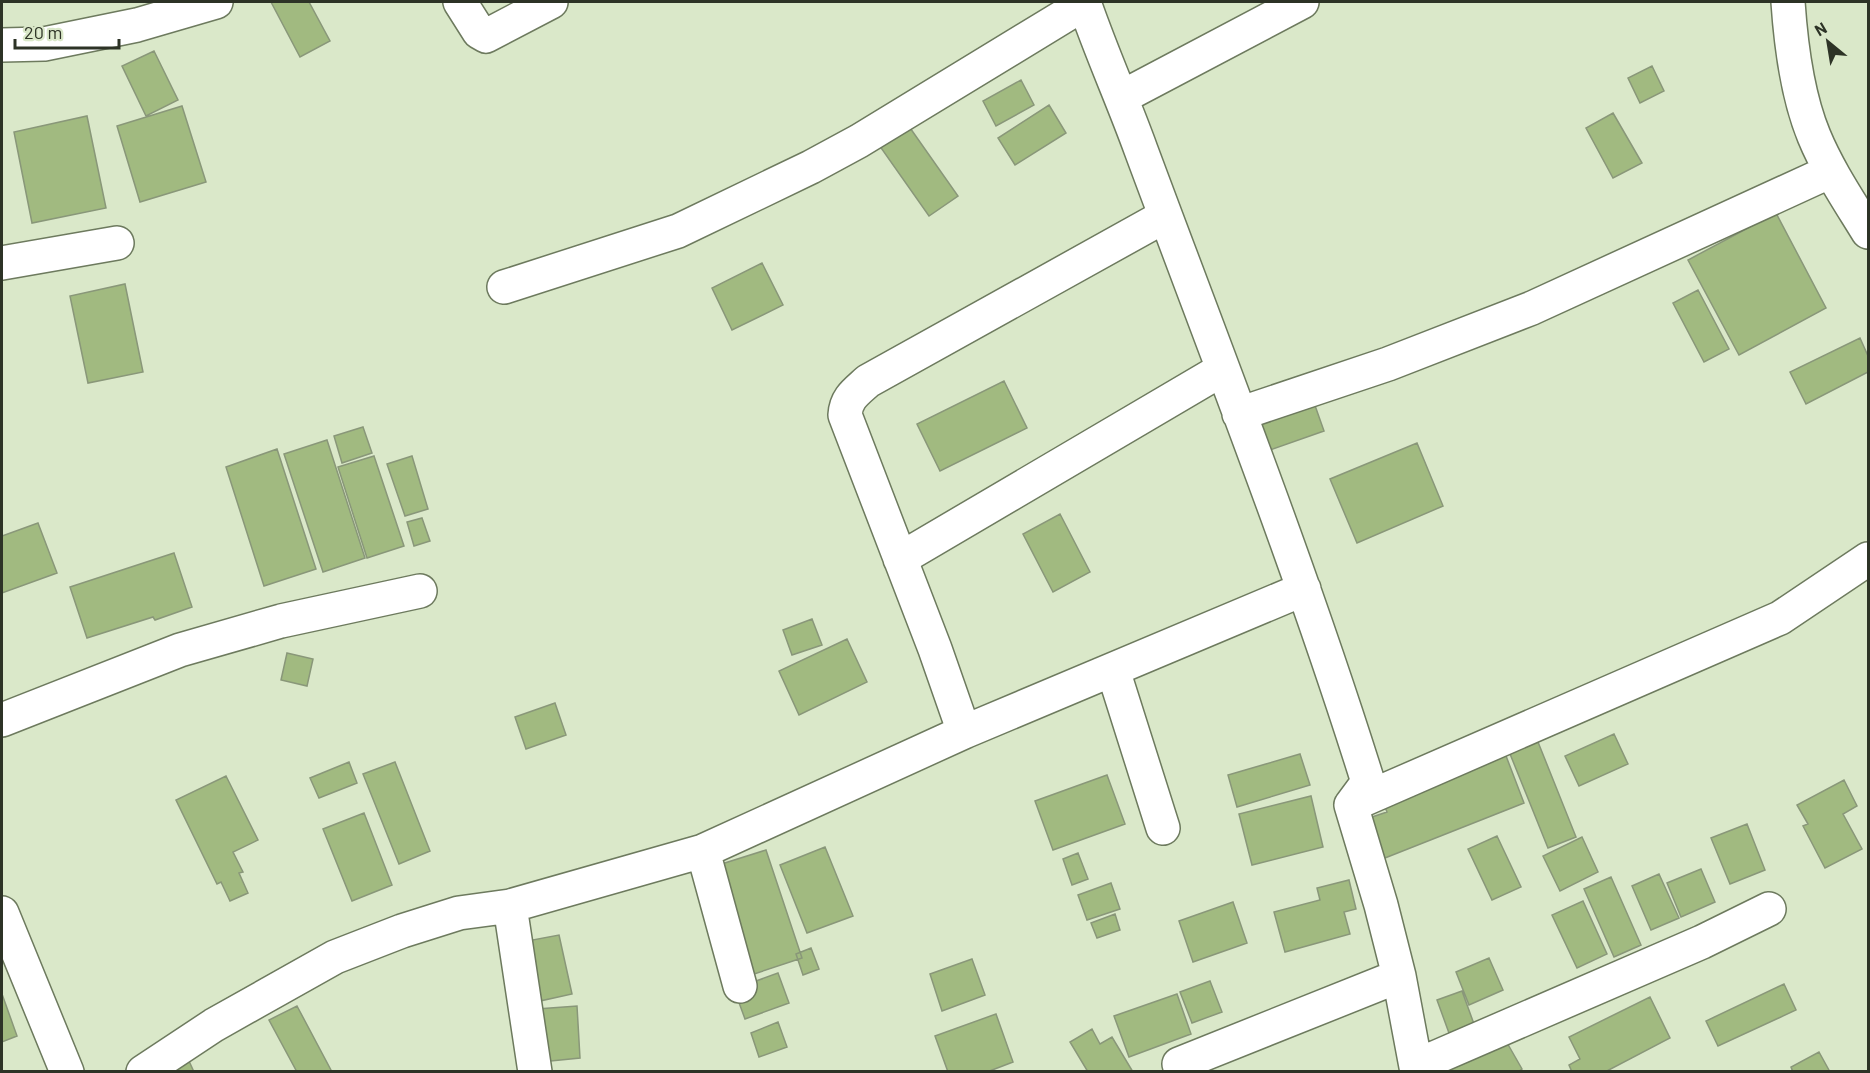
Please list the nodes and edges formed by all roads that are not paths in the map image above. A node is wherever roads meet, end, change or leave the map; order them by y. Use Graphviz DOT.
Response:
graph roads {
  1 [pos="216,2"];
  2 [pos="460,2"];
  3 [pos="551,2"];
  4 [pos="1302,2"];
  5 [pos="1788,2"];
  6 [pos="1084,3"];
  7 [pos="2,45"];
  8 [pos="1122,97"];
  9 [pos="1831,171"];
  10 [pos="1165,216"];
  11 [pos="1869,232"];
  12 [pos="117,243"];
  13 [pos="2,262"];
  14 [pos="504,287"];
  15 [pos="1223,369"];
  16 [pos="1239,414"];
  17 [pos="900,559"];
  18 [pos="1869,559"];
  19 [pos="1304,589"];
  20 [pos="420,591"];
  21 [pos="1113,670"];
  22 [pos="2,720"];
  23 [pos="964,732"];
  24 [pos="1352,805"];
  25 [pos="1163,828"];
  26 [pos="703,850"];
  27 [pos="510,906"];
  28 [pos="1769,909"];
  29 [pos="2,913"];
  30 [pos="1399,976"];
  31 [pos="740,986"];
  32 [pos="1179,1064"];
  33 [pos="1417,1069"];
  34 [pos="67,1071"];
  35 [pos="143,1071"];
  36 [pos="535,1071"];
  1 -- 7 [label="street"];
  2 -- 3 [label="street"];
  4 -- 8 [label="street"];
  5 -- 9 [label="street"];
  6 -- 8 [label="street"];
  6 -- 14 [label="street"];
  8 -- 10 [label="street"];
  9 -- 11 [label="street"];
  9 -- 16 [label="street"];
  10 -- 15 [label="street"];
  10 -- 17 [label="street"];
  12 -- 13 [label="street"];
  15 -- 16 [label="street"];
  15 -- 17 [label="street"];
  16 -- 19 [label="street"];
  17 -- 23 [label="street"];
  18 -- 24 [label="street"];
  19 -- 21 [label="street"];
  19 -- 24 [label="street"];
  20 -- 22 [label="street"];
  21 -- 23 [label="street"];
  21 -- 25 [label="street"];
  23 -- 26 [label="street"];
  24 -- 30 [label="street"];
  26 -- 27 [label="street"];
  26 -- 31 [label="street"];
  27 -- 35 [label="street"];
  27 -- 36 [label="street"];
  28 -- 33 [label="street"];
  29 -- 34 [label="street"];
  30 -- 32 [label="street"];
  30 -- 33 [label="street"];
}
